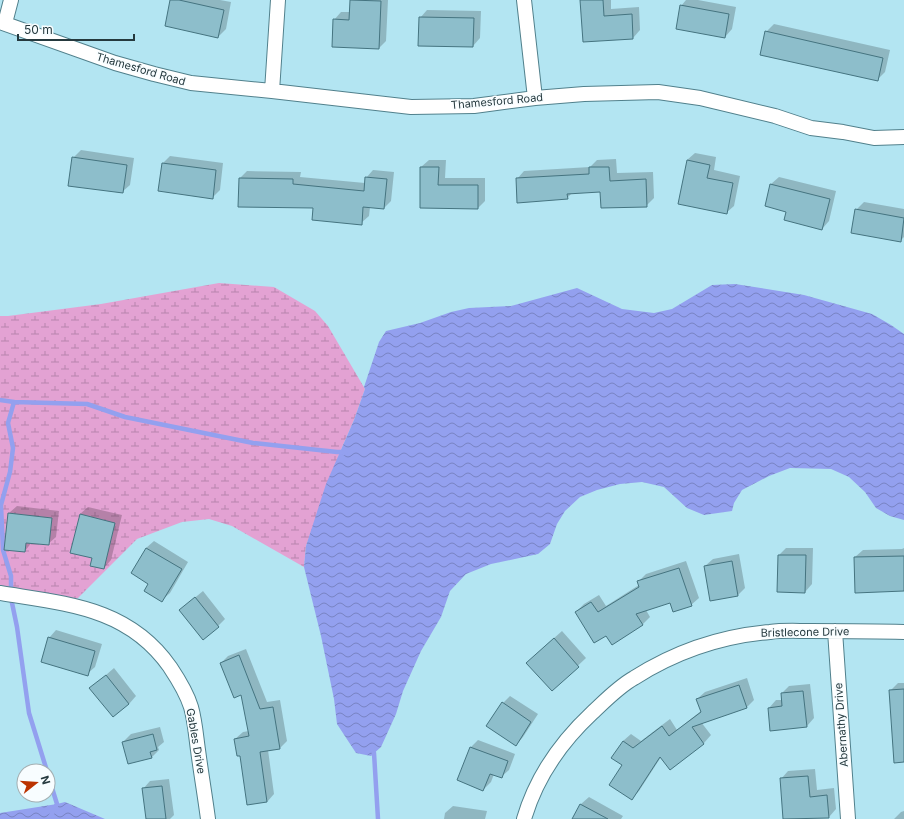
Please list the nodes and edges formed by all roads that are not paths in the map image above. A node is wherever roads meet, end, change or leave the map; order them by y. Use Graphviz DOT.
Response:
graph roads {
  1 [pos="11,0"];
  2 [pos="278,0"];
  3 [pos="524,0"];
  4 [pos="2,22"];
  5 [pos="272,91"];
  6 [pos="535,98"];
  7 [pos="904,137"];
  8 [pos="0,593"];
  9 [pos="835,631"];
  10 [pos="904,632"];
  11 [pos="208,819"];
  12 [pos="524,819"];
  13 [pos="848,819"];
  1 -- 4 [label="street"];
  2 -- 5 [label="street"];
  3 -- 6 [label="street"];
  4 -- 5 [label="street, Thamesford Road"];
  5 -- 6 [label="street, Thamesford Road"];
  6 -- 7 [label="street, Thamesford Road"];
  8 -- 11 [label="street, Gables Drive"];
  9 -- 10 [label="street, Bristlecone Drive"];
  9 -- 12 [label="street, Bristlecone Drive"];
  9 -- 13 [label="street, Abernathy Drive"];
}
